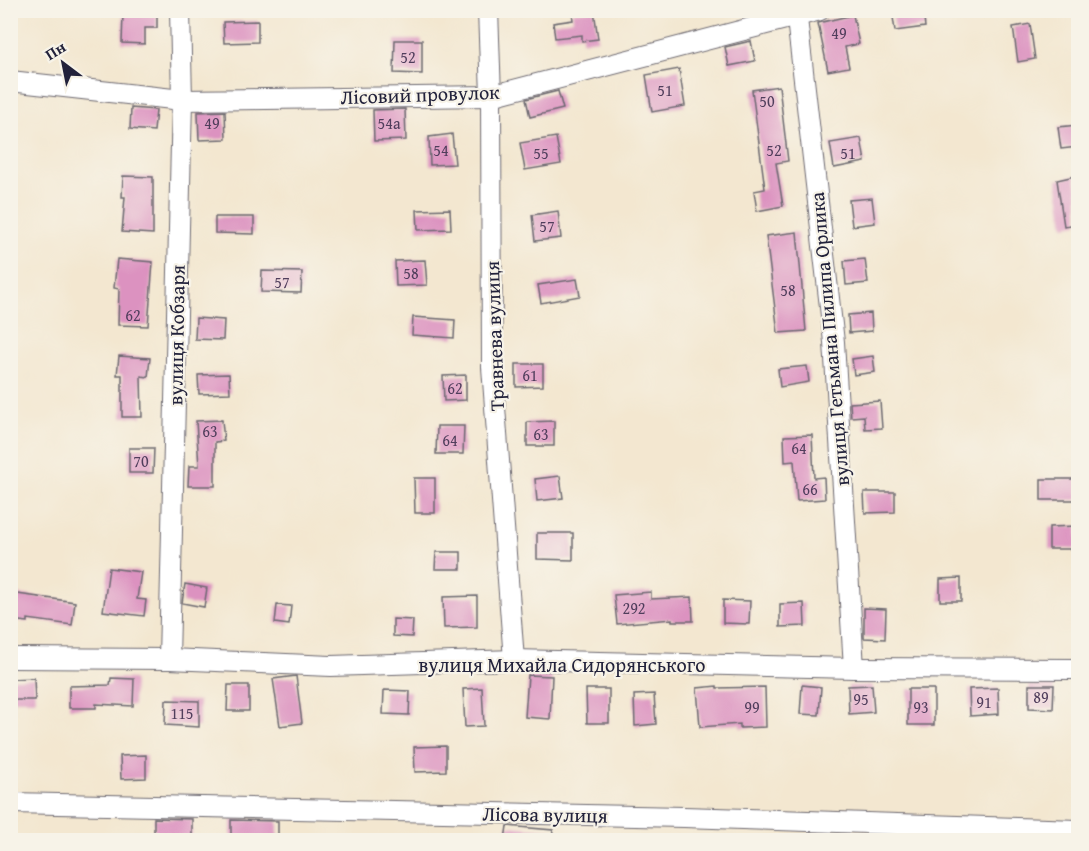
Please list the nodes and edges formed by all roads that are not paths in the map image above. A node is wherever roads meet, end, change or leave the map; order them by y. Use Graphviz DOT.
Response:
graph roads {
  1 [pos="180,10"];
  2 [pos="488,10"];
  3 [pos="820,10"];
  4 [pos="796,14"];
  5 [pos="10,81"];
  6 [pos="491,96"];
  7 [pos="182,100"];
  8 [pos="10,658"];
  9 [pos="169,659"];
  10 [pos="514,660"];
  11 [pos="854,668"];
  12 [pos="1078,669"];
  13 [pos="10,803"];
  14 [pos="1078,830"];
  1 -- 7 [label="street, вулиця Кобзаря"];
  2 -- 6 [label="street, Травнева вулиця"];
  3 -- 4 [label="street, Лісовий провулок"];
  4 -- 6 [label="street, Лісовий провулок"];
  4 -- 11 [label="street, вулиця Гетьмана Пилипа Орлика"];
  5 -- 7 [label="street, Лісовий провулок"];
  6 -- 7 [label="street, Лісовий провулок"];
  6 -- 10 [label="street, Травнева вулиця"];
  7 -- 9 [label="street, вулиця Кобзаря"];
  8 -- 9 [label="street, вулиця Михайла Сидорянського"];
  9 -- 10 [label="street, вулиця Михайла Сидорянського"];
  10 -- 11 [label="street, вулиця Михайла Сидорянського"];
  11 -- 12 [label="street, вулиця Михайла Сидорянського"];
  13 -- 14 [label="street, Лісова вулиця"];
}
